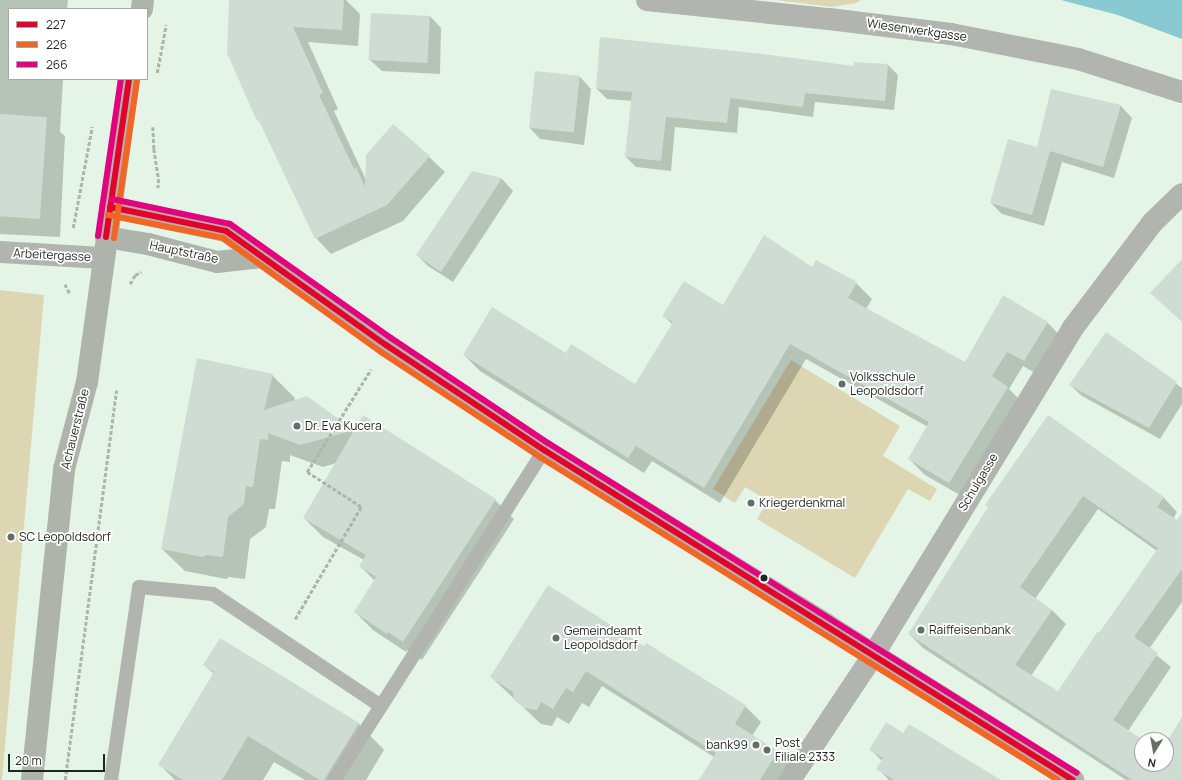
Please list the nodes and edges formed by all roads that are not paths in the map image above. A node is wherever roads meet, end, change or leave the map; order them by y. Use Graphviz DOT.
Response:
graph roads {
  1 [pos="647,0"];
  2 [pos="129,80"];
  3 [pos="1182,92"];
  4 [pos="1182,194"];
  5 [pos="110,207"];
  6 [pos="105,247"];
  7 [pos="0,252"];
  8 [pos="262,257"];
  9 [pos="544,450"];
  10 [pos="874,654"];
  11 [pos="381,706"];
  12 [pos="32,780"];
  13 [pos="111,780"];
  14 [pos="334,780"];
  15 [pos="790,780"];
  16 [pos="1073,780"];
  1 -- 3 [label="street, Wiesenwerkgasse"];
  2 -- 5 [label="street, Achauerstraße"];
  4 -- 10 [label="street, Schulgasse"];
  5 -- 6 [label="street, Achauerstraße"];
  5 -- 8 [label="street"];
  6 -- 7 [label="street, Arbeitergasse"];
  6 -- 8 [label="street, Hauptstraße"];
  6 -- 12 [label="street, Achauerstraße"];
  8 -- 9 [label="street"];
  9 -- 10 [label="street"];
  9 -- 11 [label="lane"];
  10 -- 15 [label="street, Schulgasse"];
  10 -- 16 [label="street"];
  11 -- 13 [label="lane"];
  11 -- 14 [label="lane"];
}
